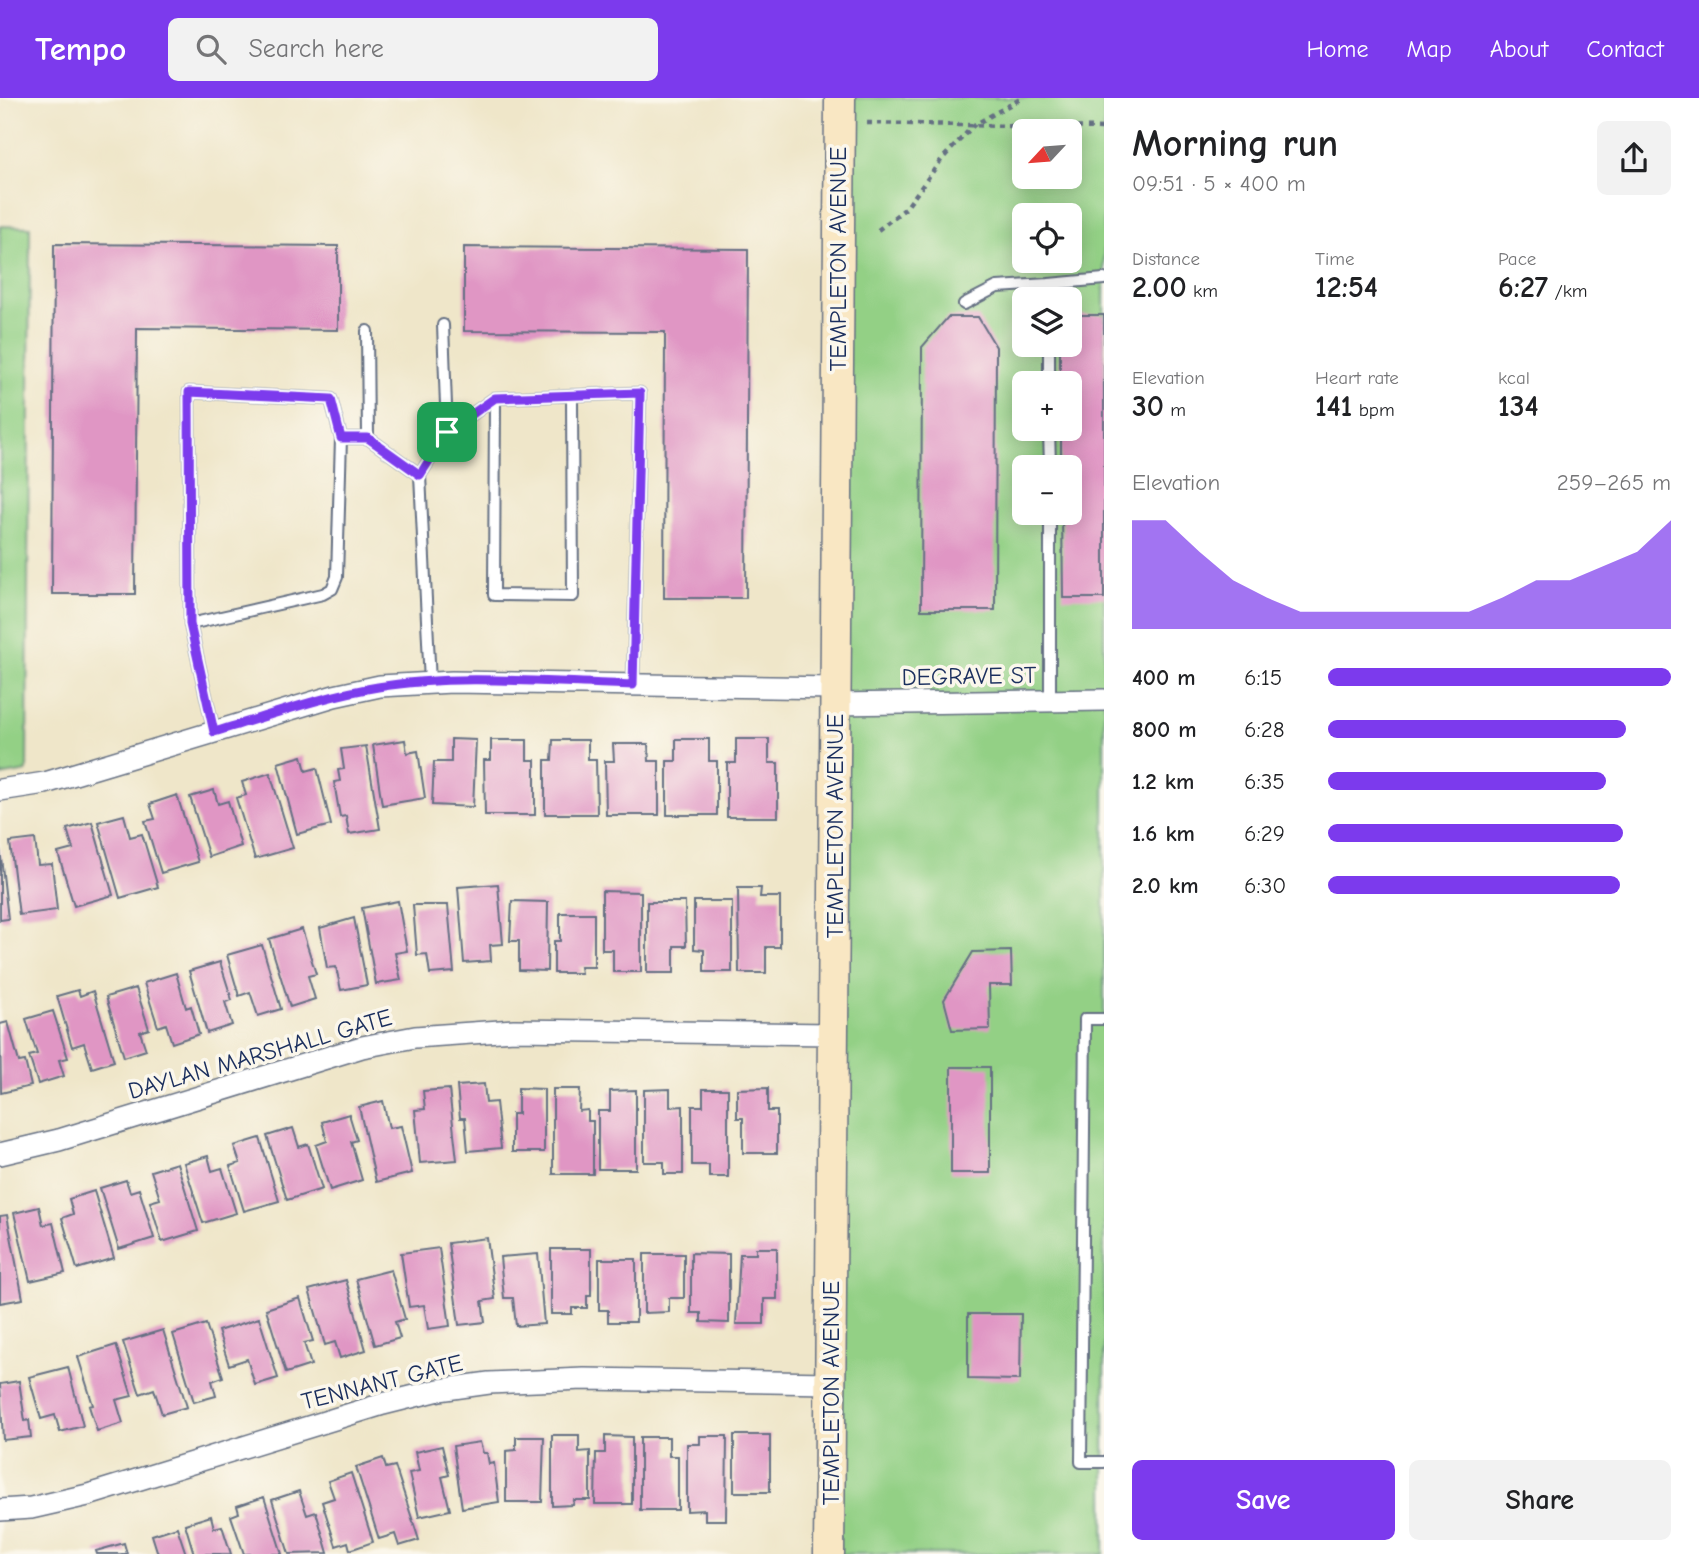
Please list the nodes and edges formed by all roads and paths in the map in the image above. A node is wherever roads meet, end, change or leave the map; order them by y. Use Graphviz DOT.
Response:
graph roads {
  1 [pos="1022,98"];
  2 [pos="840,110"];
  3 [pos="974,125"];
  4 [pos="1104,128"];
  5 [pos="878,230"];
  6 [pos="1104,279"];
  7 [pos="1049,284"];
  8 [pos="964,304"];
  9 [pos="443,325"];
  10 [pos="367,331"];
  11 [pos="572,397"];
  12 [pos="495,398"];
  13 [pos="447,432"];
  14 [pos="341,438"];
  15 [pos="368,438"];
  16 [pos="420,475"];
  17 [pos="1050,525"];
  18 [pos="190,624"];
  19 [pos="430,683"];
  20 [pos="633,685"];
  21 [pos="835,696"];
  22 [pos="1104,700"];
  23 [pos="1050,701"];
  24 [pos="214,732"];
  25 [pos="0,790"];
  26 [pos="1104,1019"];
  27 [pos="833,1034"];
  28 [pos="0,1154"];
  29 [pos="831,1383"];
  30 [pos="1104,1462"];
  31 [pos="0,1510"];
  32 [pos="829,1554"];
  1 -- 3 [label="path"];
  2 -- 3 [label="path"];
  2 -- 21 [label="street, TEMPLETON AVENUE"];
  3 -- 4 [label="path"];
  3 -- 5 [label="path"];
  6 -- 7 [label="lane"];
  7 -- 8 [label="lane"];
  9 -- 13 [label="lane"];
  10 -- 15 [label="lane"];
  11 -- 12 [label="lane"];
  11 -- 12 [label="lane"];
  11 -- 20 [label="lane"];
  12 -- 13 [label="lane"];
  13 -- 16 [label="lane"];
  14 -- 15 [label="lane"];
  14 -- 18 [label="lane"];
  14 -- 18 [label="lane"];
  15 -- 16 [label="lane"];
  16 -- 19 [label="lane"];
  17 -- 23 [label="lane"];
  18 -- 24 [label="lane"];
  19 -- 20 [label="street"];
  19 -- 24 [label="street"];
  20 -- 21 [label="street"];
  21 -- 23 [label="street, DEGRAVE ST"];
  21 -- 27 [label="street, TEMPLETON AVENUE"];
  22 -- 23 [label="street, DEGRAVE ST"];
  24 -- 25 [label="street"];
  26 -- 30 [label="lane"];
  27 -- 28 [label="street, DAYLAN MARSHALL GATE"];
  27 -- 29 [label="street, TEMPLETON AVENUE"];
  29 -- 31 [label="street, TENNANT GATE"];
  29 -- 32 [label="street, TEMPLETON AVENUE"];
}
